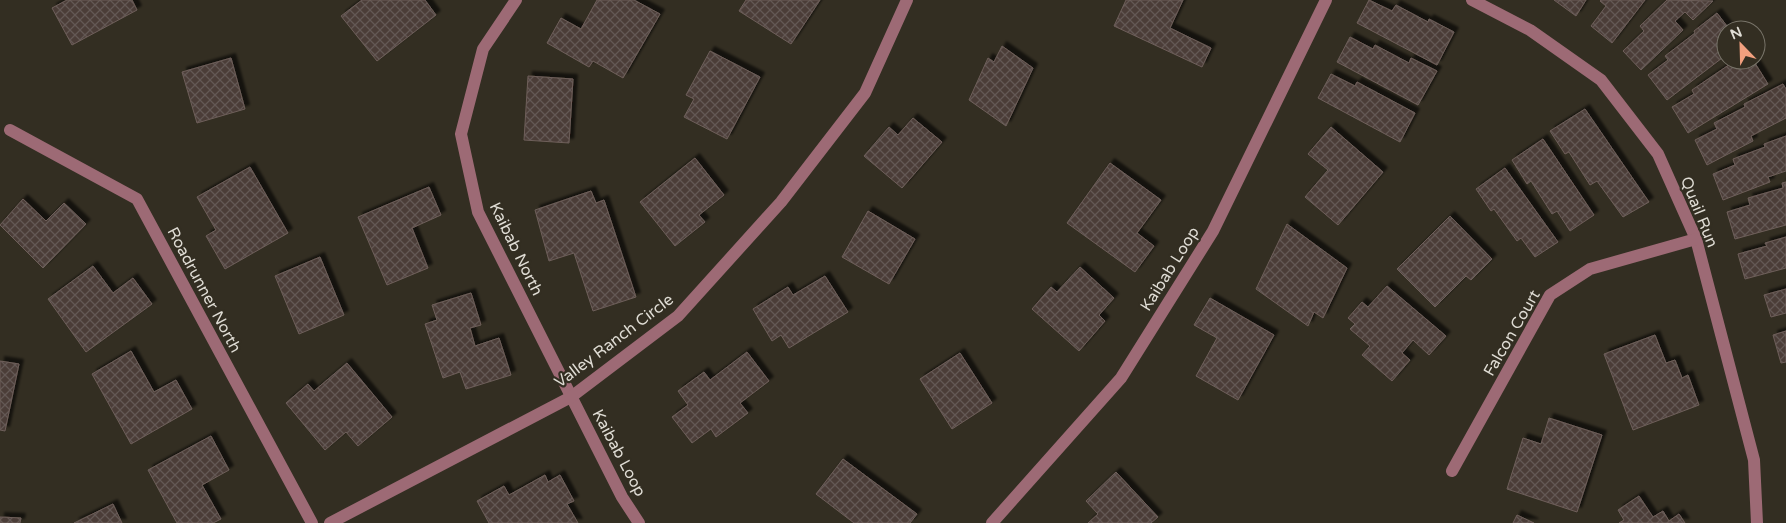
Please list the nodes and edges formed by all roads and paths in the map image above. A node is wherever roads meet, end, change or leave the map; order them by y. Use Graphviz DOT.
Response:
graph roads {
  1 [pos="516,0"];
  2 [pos="907,0"];
  3 [pos="1326,0"];
  4 [pos="1472,0"];
  5 [pos="10,130"];
  6 [pos="1696,239"];
  7 [pos="571,397"];
  8 [pos="1452,471"];
  9 [pos="312,523"];
  10 [pos="330,523"];
  11 [pos="639,523"];
  12 [pos="992,523"];
  13 [pos="1757,523"];
  1 -- 7 [label="street, Kaibab North"];
  2 -- 7 [label="street, Valley Ranch Circle"];
  3 -- 12 [label="street, Kaibab Loop"];
  4 -- 6 [label="street, Quail Run"];
  5 -- 9 [label="street, Roadrunner North"];
  6 -- 8 [label="street, Falcon Court"];
  6 -- 13 [label="street, Quail Run"];
  7 -- 10 [label="street, Valley Ranch Circle"];
  7 -- 11 [label="street, Kaibab Loop"];
}
